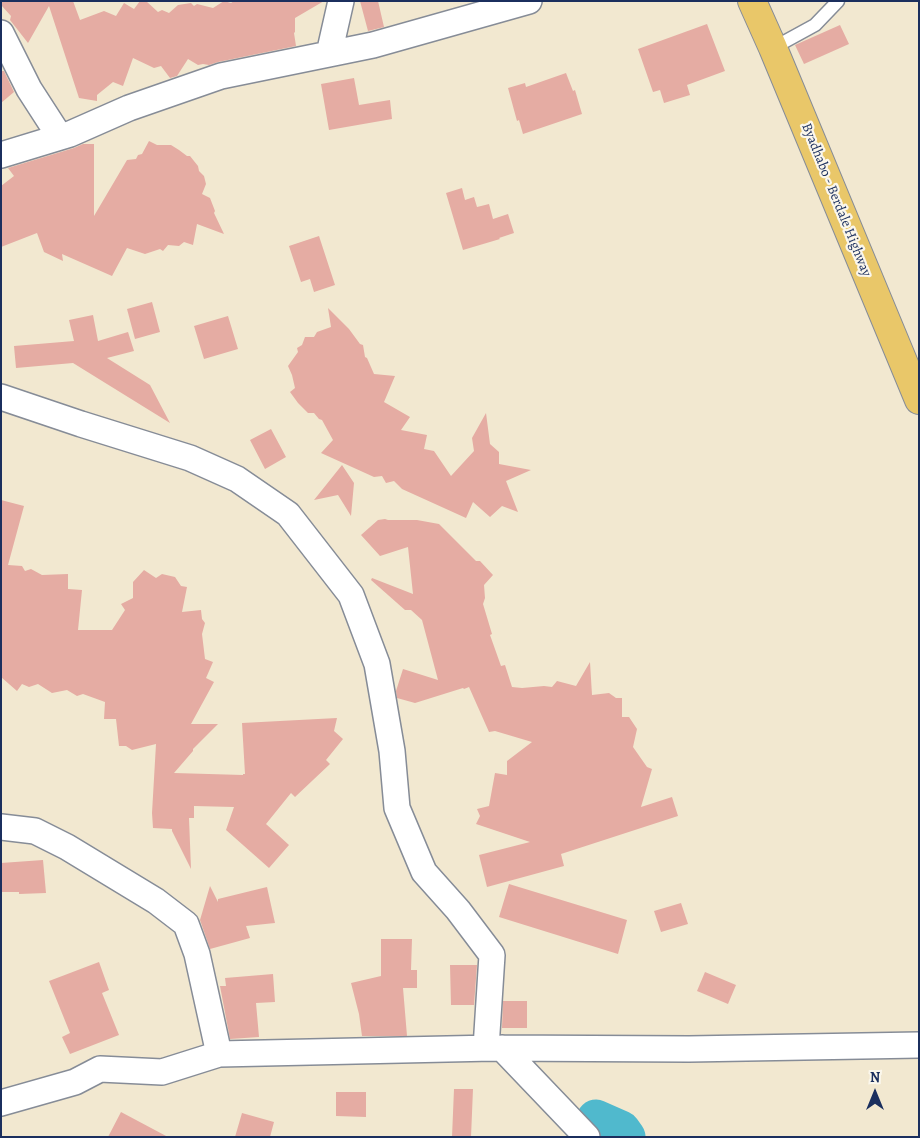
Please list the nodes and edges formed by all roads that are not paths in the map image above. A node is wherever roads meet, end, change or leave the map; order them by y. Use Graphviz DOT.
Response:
graph roads {
  1 [pos="341,1"];
  2 [pos="529,1"];
  3 [pos="752,1"];
  4 [pos="838,1"];
  5 [pos="1,34"];
  6 [pos="773,48"];
  7 [pos="329,54"];
  8 [pos="60,137"];
  9 [pos="1,155"];
  10 [pos="1,397"];
  11 [pos="919,400"];
  12 [pos="1,827"];
  13 [pos="919,1046"];
  14 [pos="494,1048"];
  15 [pos="219,1054"];
  16 [pos="1,1103"];
  17 [pos="587,1137"];
  1 -- 7 [label="street"];
  2 -- 7 [label="street"];
  3 -- 6 [label="main road, Byadhabo - Berdale Highway"];
  4 -- 6 [label="lane"];
  5 -- 8 [label="street"];
  6 -- 11 [label="main road, Byadhabo - Berdale Highway"];
  7 -- 8 [label="street"];
  8 -- 9 [label="street"];
  10 -- 14 [label="street"];
  12 -- 15 [label="street"];
  13 -- 14 [label="street"];
  14 -- 15 [label="street"];
  14 -- 17 [label="street"];
  15 -- 16 [label="street"];
}
